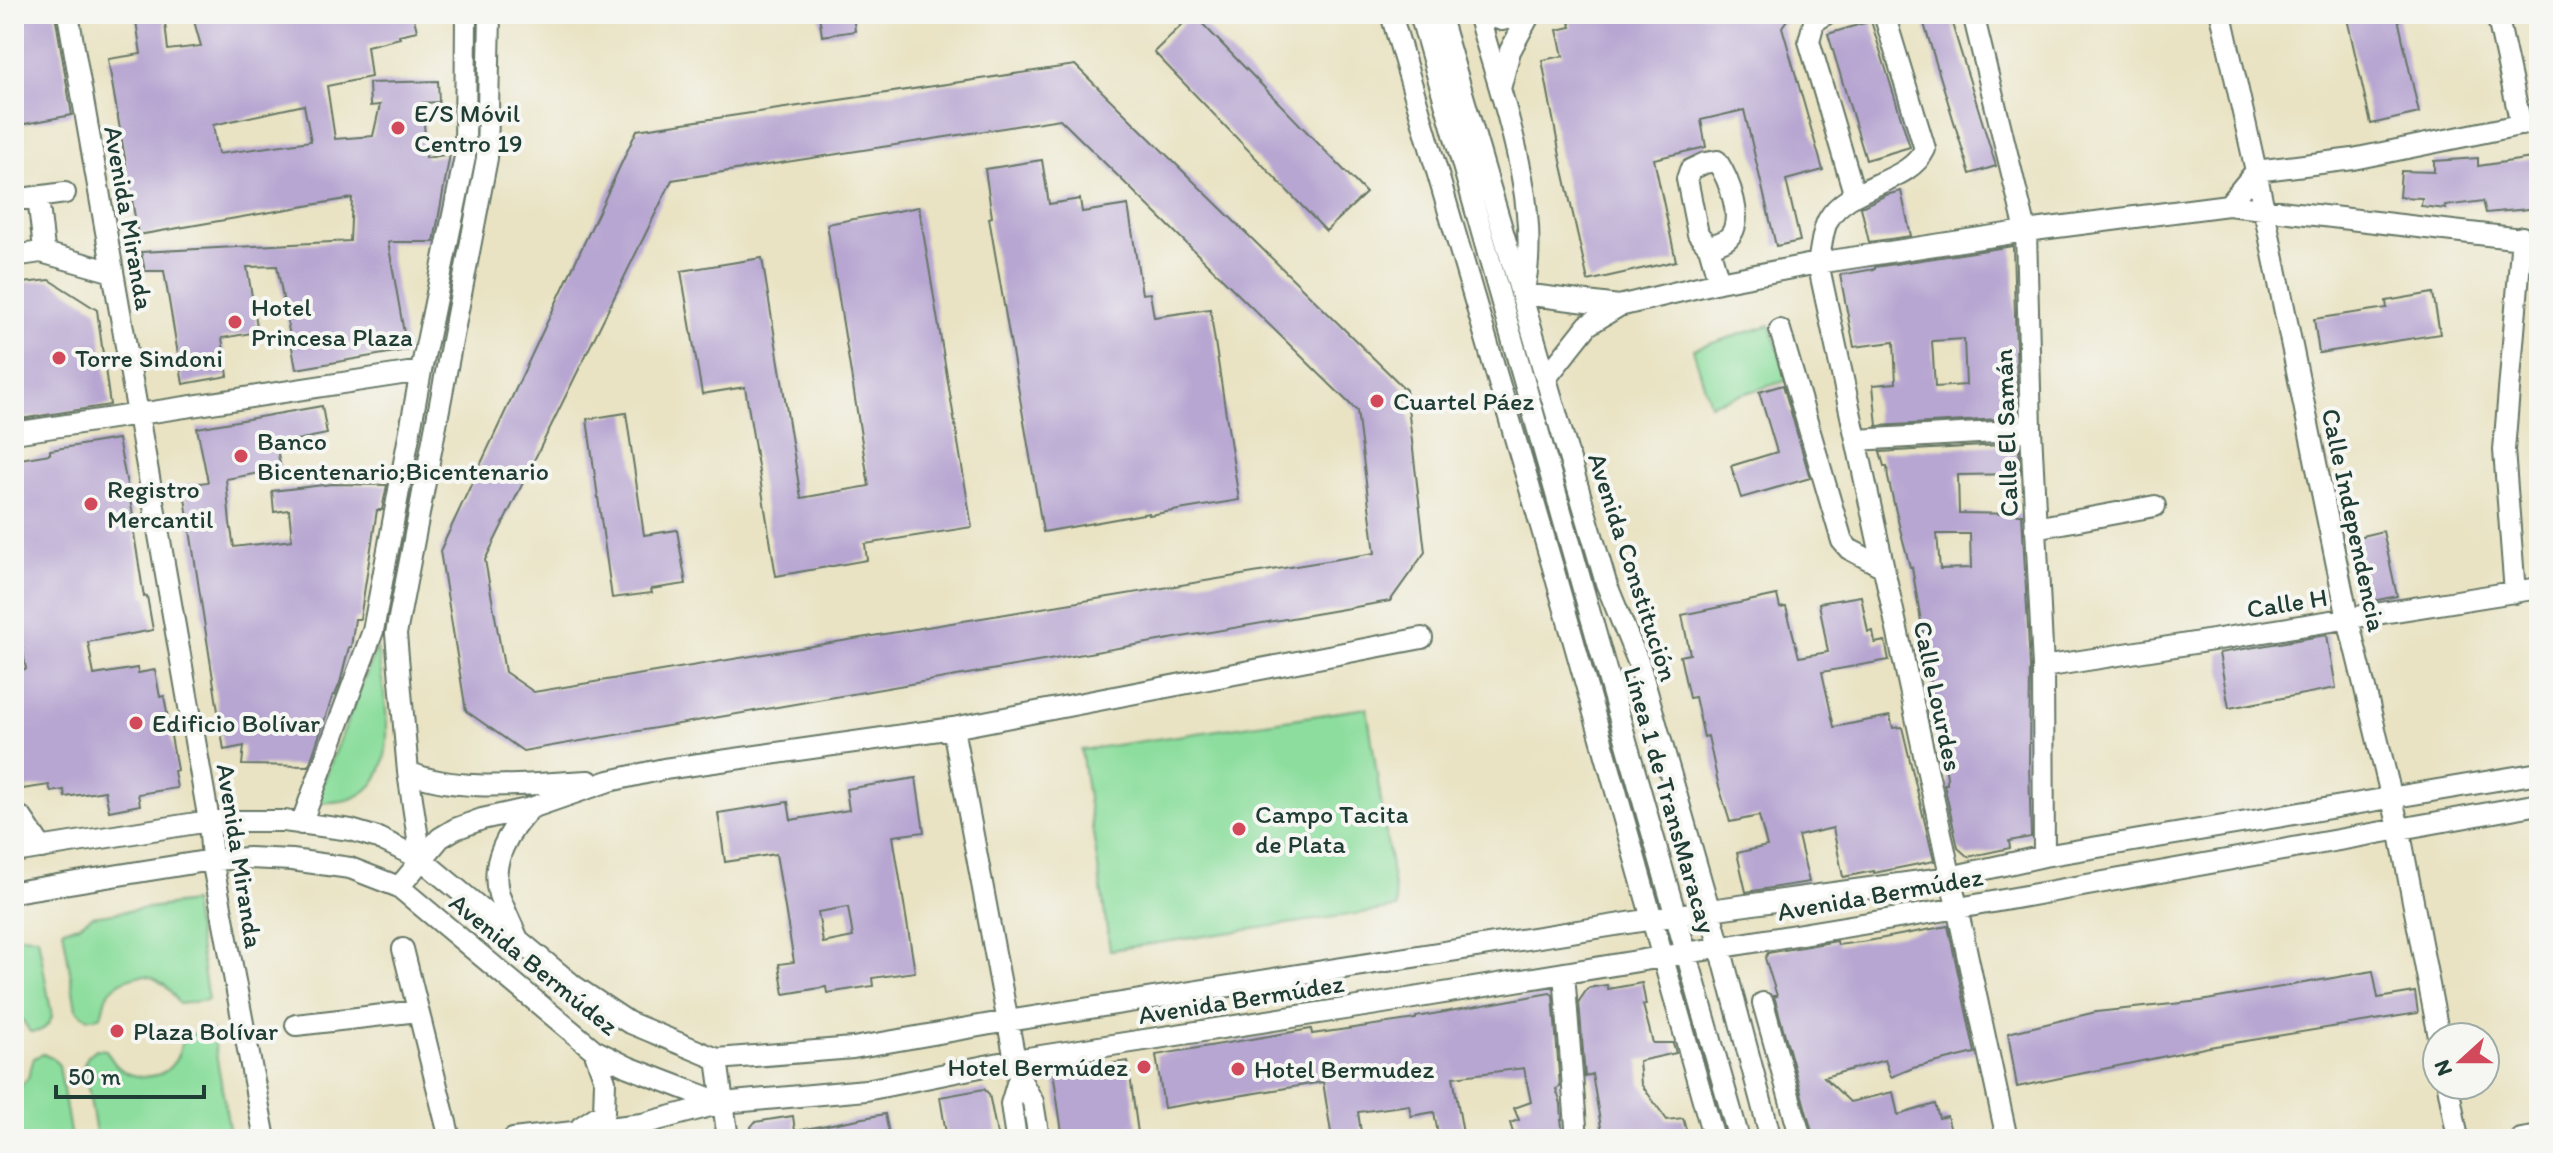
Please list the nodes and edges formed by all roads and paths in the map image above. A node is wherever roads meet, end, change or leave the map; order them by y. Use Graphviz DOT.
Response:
graph roads {
  1 [pos="68,14"];
  2 [pos="466,14"];
  3 [pos="490,14"];
  4 [pos="1391,14"];
  5 [pos="1420,14"];
  6 [pos="1439,14"];
  7 [pos="1478,14"];
  8 [pos="1485,14"];
  9 [pos="1528,14"];
  10 [pos="1826,14"];
  11 [pos="1884,14"];
  12 [pos="1973,14"];
  13 [pos="2221,14"];
  14 [pos="2497,14"];
  15 [pos="1492,67"];
  16 [pos="1456,73"];
  17 [pos="1500,89"];
  18 [pos="2530,123"];
  19 [pos="2256,171"];
  20 [pos="65,193"];
  21 [pos="1855,196"];
  22 [pos="38,197"];
  23 [pos="14,200"];
  24 [pos="2228,205"];
  25 [pos="2263,209"];
  26 [pos="2026,231"];
  27 [pos="2530,239"];
  28 [pos="1709,247"];
  29 [pos="41,252"];
  30 [pos="445,252"];
  31 [pos="14,256"];
  32 [pos="467,256"];
  33 [pos="1818,263"];
  34 [pos="113,272"];
  35 [pos="1719,282"];
  36 [pos="1523,294"];
  37 [pos="1619,306"];
  38 [pos="1780,330"];
  39 [pos="421,371"];
  40 [pos="1546,378"];
  41 [pos="137,414"];
  42 [pos="2031,430"];
  43 [pos="14,433"];
  44 [pos="1856,440"];
  45 [pos="2155,506"];
  46 [pos="2035,528"];
  47 [pos="1883,567"];
  48 [pos="2539,588"];
  49 [pos="2515,593"];
  50 [pos="2348,619"];
  51 [pos="373,631"];
  52 [pos="396,634"];
  53 [pos="1422,638"];
  54 [pos="2043,667"];
  55 [pos="953,728"];
  56 [pos="408,772"];
  57 [pos="2539,773"];
  58 [pos="609,781"];
  59 [pos="2391,796"];
  60 [pos="2539,804"];
  61 [pos="531,808"];
  62 [pos="14,813"];
  63 [pos="209,821"];
  64 [pos="301,824"];
  65 [pos="2399,828"];
  66 [pos="42,848"];
  67 [pos="14,852"];
  68 [pos="2044,856"];
  69 [pos="421,859"];
  70 [pos="212,860"];
  71 [pos="1950,877"];
  72 [pos="399,887"];
  73 [pos="14,892"];
  74 [pos="1959,908"];
  75 [pos="1710,910"];
  76 [pos="1676,916"];
  77 [pos="1652,920"];
  78 [pos="519,940"];
  79 [pos="1720,947"];
  80 [pos="403,949"];
  81 [pos="1686,953"];
  82 [pos="1663,958"];
  83 [pos="1564,973"];
  84 [pos="1763,1003"];
  85 [pos="418,1011"];
  86 [pos="1008,1021"];
  87 [pos="2436,1021"];
  88 [pos="296,1025"];
  89 [pos="594,1050"];
  90 [pos="717,1059"];
  91 [pos="1017,1069"];
  92 [pos="2451,1101"];
  93 [pos="722,1103"];
  94 [pos="577,1130"];
  95 [pos="2539,1136"];
  96 [pos="265,1139"];
  97 [pos="450,1139"];
  98 [pos="513,1139"];
  99 [pos="728,1139"];
  100 [pos="1016,1139"];
  101 [pos="1039,1139"];
  102 [pos="1577,1139"];
  103 [pos="1714,1139"];
  104 [pos="1739,1139"];
  105 [pos="1771,1139"];
  106 [pos="1801,1139"];
  107 [pos="2007,1139"];
  108 [pos="2458,1139"];
  109 [pos="2521,1139"];
  1 -- 34 [label="street, Avenida Miranda"];
  2 -- 30 [label="street"];
  3 -- 32 [label="street"];
  4 -- 77 [label="street"];
  5 -- 76 [label="street, Línea 1 de TransMaracay"];
  6 -- 16 [label="street, Avenida Constitución"];
  7 -- 15 [label="street"];
  8 -- 9 [label="street"];
  9 -- 17 [label="street"];
  10 -- 21 [label="street"];
  11 -- 21 [label="street"];
  12 -- 26 [label="street, Calle El Samán"];
  13 -- 19 [label="street, Calle Independencia"];
  14 -- 18 [label="street"];
  15 -- 16 [label="street"];
  15 -- 17 [label="street"];
  16 -- 36 [label="street, Avenida Constitución"];
  17 -- 36 [label="street"];
  18 -- 19 [label="street"];
  19 -- 24 [label="street"];
  19 -- 25 [label="street, Calle Independencia"];
  20 -- 22 [label="street"];
  21 -- 33 [label="street"];
  22 -- 23 [label="street"];
  22 -- 29 [label="street"];
  24 -- 25 [label="street"];
  24 -- 26 [label="street"];
  25 -- 27 [label="street"];
  25 -- 50 [label="street, Calle Independencia"];
  26 -- 33 [label="street"];
  26 -- 42 [label="street, Calle El Samán"];
  27 -- 49 [label="street"];
  28 -- 35 [label="street"];
  29 -- 31 [label="street"];
  29 -- 34 [label="street"];
  30 -- 32 [label="street"];
  30 -- 39 [label="street"];
  32 -- 52 [label="street"];
  33 -- 35 [label="street"];
  33 -- 44 [label="street, Calle Lourdes"];
  34 -- 41 [label="street, Avenida Miranda"];
  35 -- 37 [label="street"];
  36 -- 37 [label="street"];
  36 -- 40 [label="street, Avenida Constitución"];
  37 -- 40 [label="street"];
  38 -- 47 [label="street"];
  39 -- 41 [label="street"];
  39 -- 51 [label="street"];
  40 -- 75 [label="street, Avenida Constitución"];
  41 -- 43 [label="street"];
  41 -- 63 [label="street, Avenida Miranda"];
  42 -- 44 [label="street"];
  42 -- 46 [label="street, Calle El Samán"];
  44 -- 47 [label="street, Calle Lourdes"];
  45 -- 46 [label="street"];
  46 -- 54 [label="street, Calle El Samán"];
  47 -- 71 [label="street, Calle Lourdes"];
  48 -- 49 [label="street, Calle H"];
  49 -- 50 [label="street, Calle H"];
  50 -- 54 [label="street, Calle H"];
  50 -- 59 [label="street, Calle Independencia"];
  51 -- 52 [label="street"];
  51 -- 64 [label="street"];
  52 -- 56 [label="street"];
  53 -- 55 [label="street"];
  54 -- 68 [label="street, Calle El Samán"];
  55 -- 58 [label="street"];
  55 -- 86 [label="street"];
  56 -- 58 [label="street"];
  56 -- 69 [label="street"];
  57 -- 59 [label="street, Avenida Bermúdez"];
  58 -- 61 [label="street"];
  59 -- 65 [label="street, Calle Independencia"];
  59 -- 68 [label="street, Avenida Bermúdez"];
  60 -- 65 [label="street, Avenida Bermúdez"];
  61 -- 69 [label="street"];
  61 -- 78 [label="street"];
  62 -- 66 [label="street"];
  63 -- 64 [label="street, Avenida Bermúdez"];
  63 -- 66 [label="street, Avenida Bermúdez"];
  63 -- 70 [label="street, Avenida Miranda"];
  64 -- 69 [label="street, Avenida Bermúdez"];
  65 -- 74 [label="street, Avenida Bermúdez"];
  65 -- 87 [label="street, Calle Independencia"];
  66 -- 67 [label="street, Avenida Bermúdez"];
  68 -- 71 [label="street, Avenida Bermúdez"];
  69 -- 72 [label="street"];
  69 -- 78 [label="street, Avenida Bermúdez"];
  70 -- 72 [label="street, Avenida Bermúdez"];
  70 -- 73 [label="street, Avenida Bermúdez"];
  70 -- 96 [label="street, Avenida Miranda"];
  71 -- 74 [label="street, Calle Lourdes"];
  71 -- 75 [label="street, Avenida Bermúdez"];
  72 -- 89 [label="street, Avenida Bermúdez"];
  74 -- 79 [label="street, Avenida Bermúdez"];
  74 -- 107 [label="street, Calle Lourdes"];
  75 -- 76 [label="street, Avenida Bermúdez"];
  75 -- 79 [label="street, Avenida Constitución"];
  76 -- 77 [label="street, Avenida Bermúdez"];
  76 -- 81 [label="street, Línea 1 de TransMaracay"];
  77 -- 82 [label="street"];
  77 -- 86 [label="street, Avenida Bermúdez"];
  78 -- 90 [label="street, Avenida Bermúdez"];
  79 -- 81 [label="street, Avenida Bermúdez"];
  79 -- 105 [label="street, Avenida Constitución"];
  80 -- 85 [label="street"];
  81 -- 82 [label="street, Avenida Bermúdez"];
  81 -- 104 [label="street, Línea 1 de TransMaracay"];
  82 -- 83 [label="street, Avenida Bermúdez"];
  82 -- 103 [label="street"];
  83 -- 91 [label="street, Avenida Bermúdez"];
  83 -- 102 [label="street"];
  84 -- 106 [label="street"];
  85 -- 88 [label="street"];
  85 -- 97 [label="street"];
  86 -- 90 [label="street, Avenida Bermúdez"];
  86 -- 91 [label="street"];
  89 -- 93 [label="street, Avenida Bermúdez"];
  89 -- 94 [label="street"];
  90 -- 93 [label="street"];
  91 -- 93 [label="street, Avenida Bermúdez"];
  91 -- 100 [label="street"];
  91 -- 101 [label="street"];
  92 -- 108 [label="street"];
  93 -- 94 [label="street"];
  93 -- 99 [label="street"];
  94 -- 98 [label="street"];
  95 -- 109 [label="street"];
}
